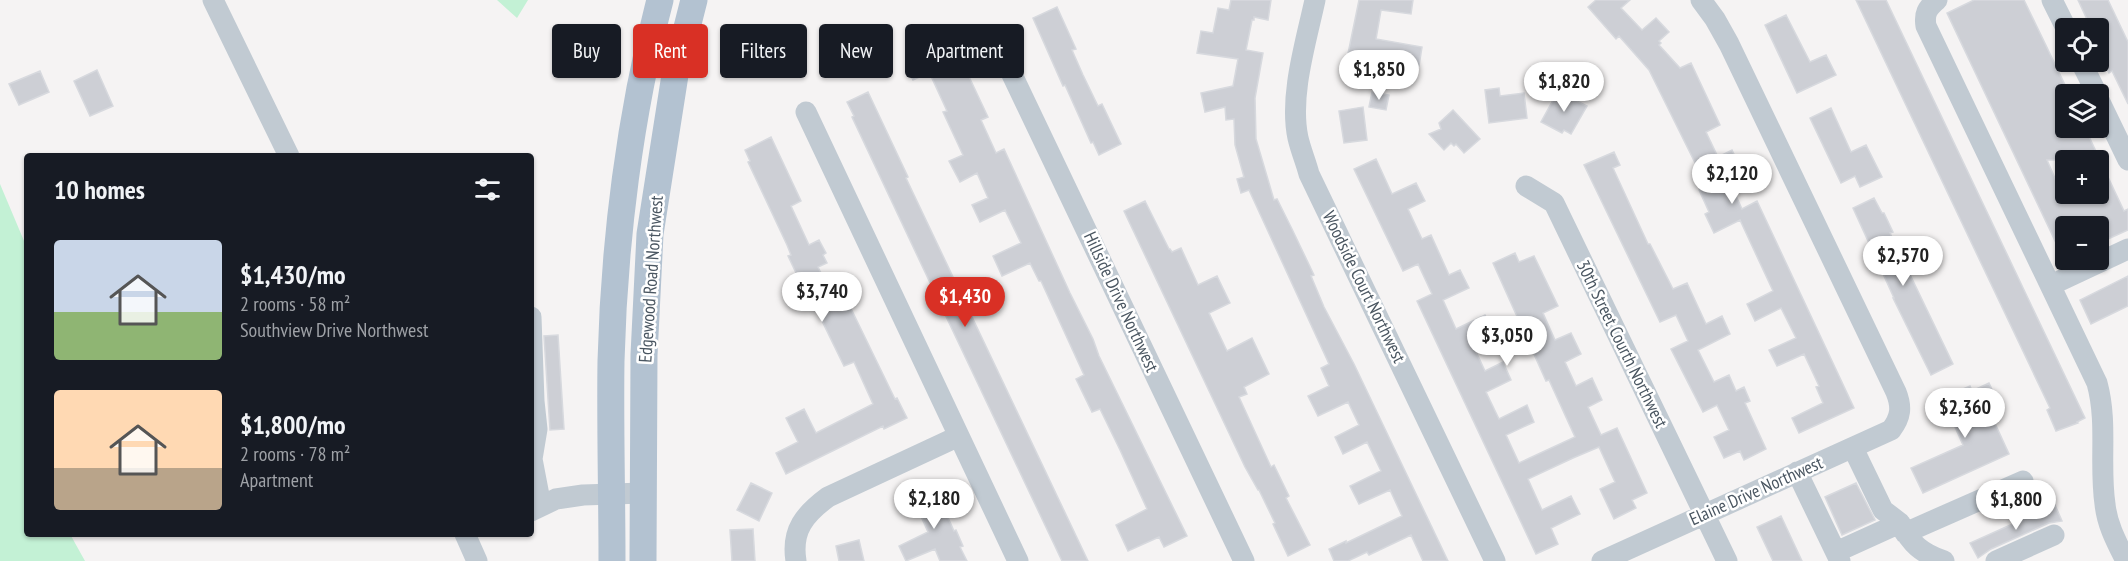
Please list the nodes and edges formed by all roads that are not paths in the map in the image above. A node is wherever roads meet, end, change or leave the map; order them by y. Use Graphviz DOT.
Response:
graph roads {
  1 [pos="213,0"];
  2 [pos="660,0"];
  3 [pos="694,0"];
  4 [pos="1315,0"];
  5 [pos="1701,0"];
  6 [pos="1937,0"];
  7 [pos="2052,0"];
  8 [pos="2061,18"];
  9 [pos="1014,78"];
  10 [pos="806,112"];
  11 [pos="2109,119"];
  12 [pos="288,153"];
  13 [pos="2128,160"];
  14 [pos="1526,186"];
  15 [pos="2128,249"];
  16 [pos="2051,285"];
  17 [pos="534,401"];
  18 [pos="959,436"];
  19 [pos="534,447"];
  20 [pos="1853,448"];
  21 [pos="1797,472"];
  22 [pos="2023,481"];
  23 [pos="534,484"];
  24 [pos="643,493"];
  25 [pos="612,495"];
  26 [pos="536,508"];
  27 [pos="1705,514"];
  28 [pos="1902,528"];
  29 [pos="2054,535"];
  30 [pos="470,537"];
  31 [pos="1838,557"];
  32 [pos="1606,560"];
  33 [pos="477,561"];
  34 [pos="612,561"];
  35 [pos="643,561"];
  36 [pos="796,561"];
  37 [pos="1018,561"];
  38 [pos="1244,561"];
  39 [pos="1495,561"];
  40 [pos="1727,561"];
  41 [pos="1944,561"];
  42 [pos="1996,561"];
  43 [pos="2126,561"];
  1 -- 12 [label="street"];
  2 -- 25 [label="main road, Edgewood Road Northwest"];
  3 -- 24 [label="main road, Edgewood Road Northwest"];
  4 -- 39 [label="street, Woodside Court Northwest"];
  5 -- 20 [label="street, Elaine Drive Northwest"];
  6 -- 16 [label="street"];
  7 -- 8 [label="street"];
  9 -- 38 [label="street, Hillside Drive Northwest"];
  10 -- 18 [label="street"];
  11 -- 13 [label="street"];
  14 -- 27 [label="street, 30th Street Courth Northwest"];
  15 -- 16 [label="street"];
  16 -- 43 [label="street"];
  17 -- 19 [label="street"];
  18 -- 36 [label="street"];
  18 -- 37 [label="street"];
  20 -- 21 [label="street, Elaine Drive Northwest"];
  20 -- 28 [label="street"];
  21 -- 27 [label="street, Elaine Drive Northwest"];
  21 -- 31 [label="street"];
  22 -- 28 [label="street"];
  23 -- 26 [label="street"];
  24 -- 25 [label="street"];
  24 -- 35 [label="main road, Edgewood Road Northwest"];
  25 -- 26 [label="street"];
  25 -- 34 [label="main road, Edgewood Road Northwest"];
  27 -- 32 [label="street, Elaine Drive Northwest"];
  27 -- 40 [label="street, 30th Street Courth Northwest"];
  28 -- 31 [label="street"];
  28 -- 41 [label="street"];
  29 -- 42 [label="street"];
  30 -- 33 [label="street"];
}
